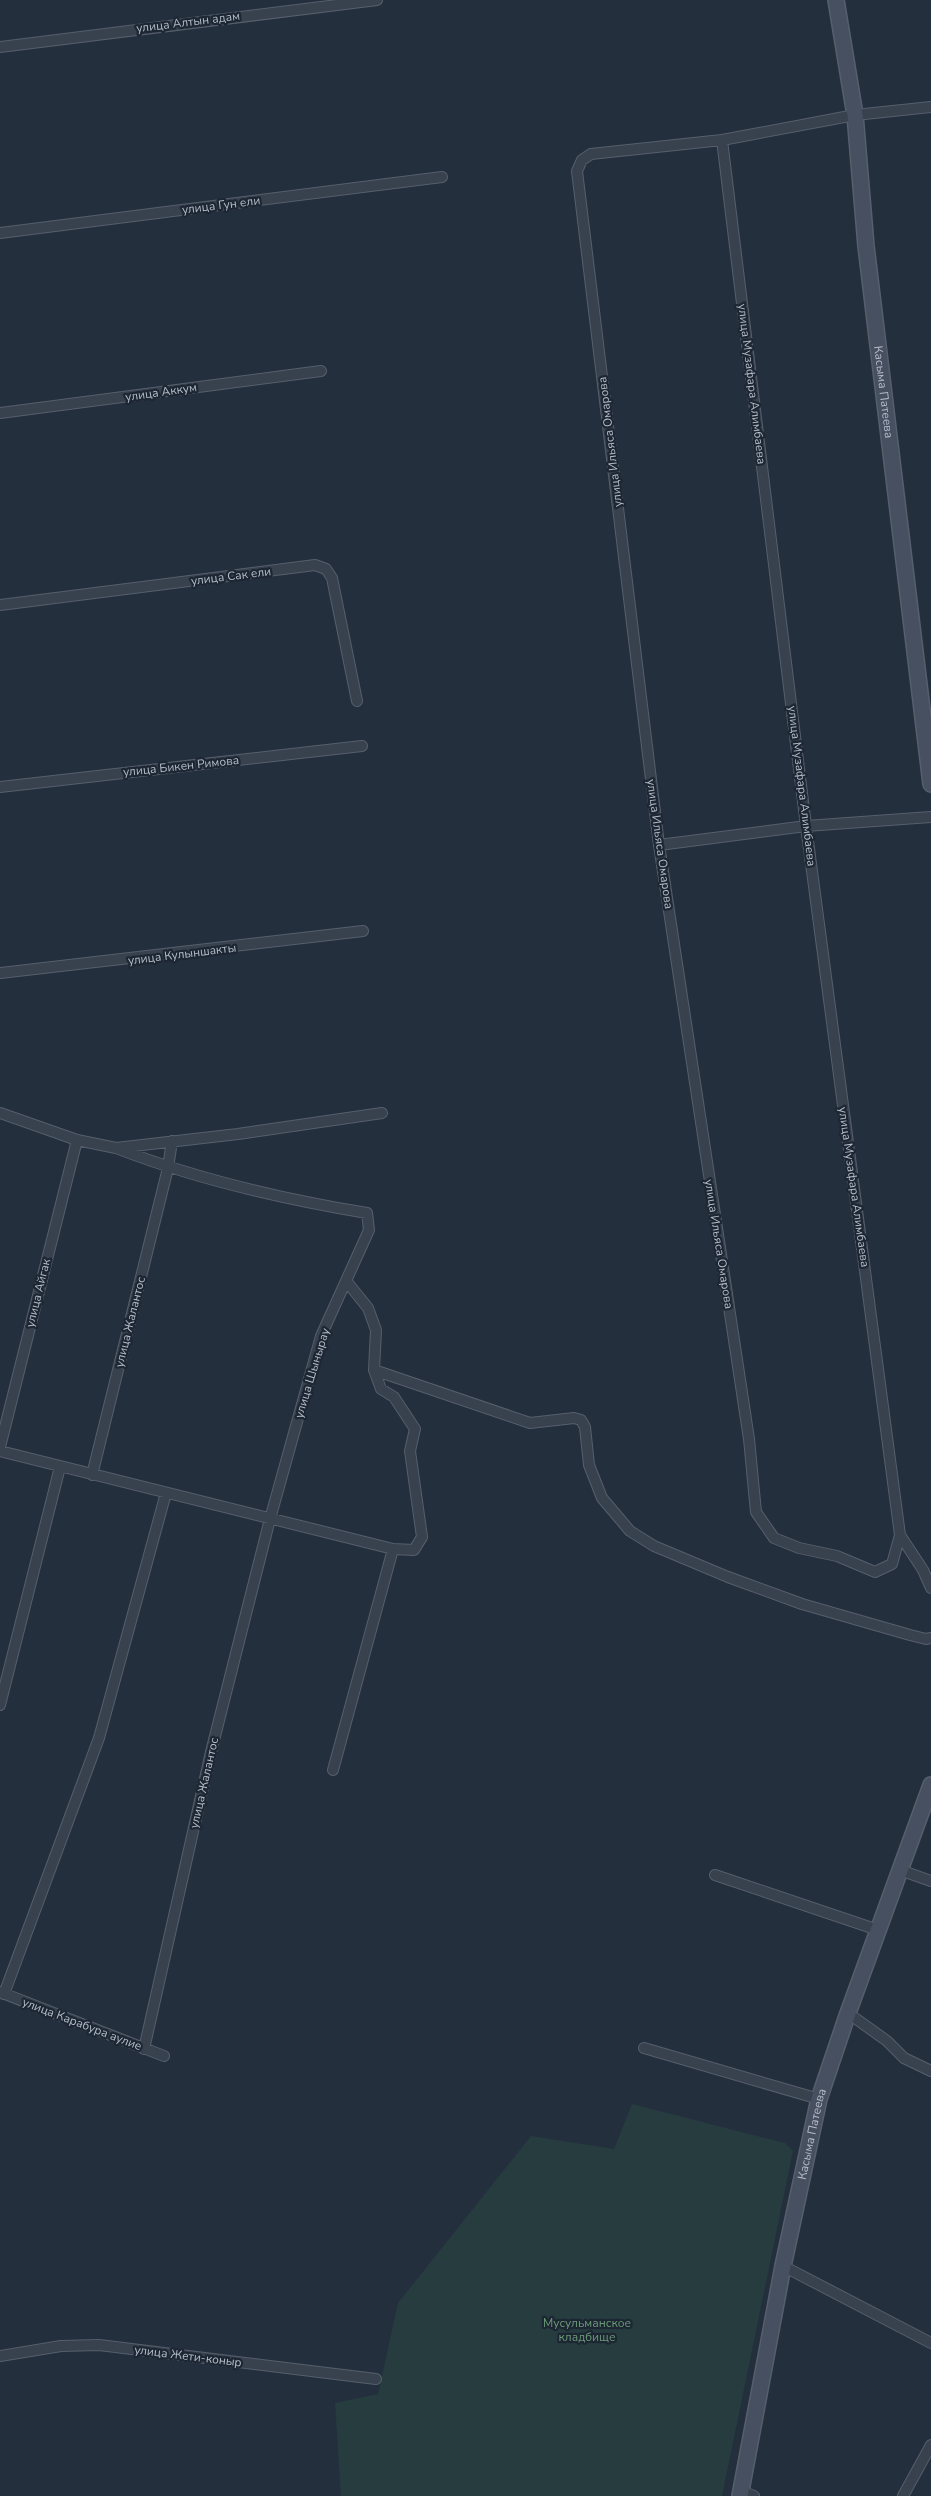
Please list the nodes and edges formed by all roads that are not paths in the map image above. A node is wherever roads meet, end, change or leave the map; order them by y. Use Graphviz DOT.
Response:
graph roads {
  1 [pos="377,0"];
  2 [pos="836,0"];
  3 [pos="0,47"];
  4 [pos="931,107"];
  5 [pos="855,115"];
  6 [pos="722,140"];
  7 [pos="442,177"];
  8 [pos="0,233"];
  9 [pos="321,370"];
  10 [pos="0,413"];
  11 [pos="0,605"];
  12 [pos="357,701"];
  13 [pos="362,746"];
  14 [pos="931,784"];
  15 [pos="0,786"];
  16 [pos="931,817"];
  17 [pos="806,826"];
  18 [pos="659,845"];
  19 [pos="363,931"];
  20 [pos="0,974"];
  21 [pos="382,1112"];
  22 [pos="0,1113"];
  23 [pos="77,1140"];
  24 [pos="172,1141"];
  25 [pos="116,1148"];
  26 [pos="168,1168"];
  27 [pos="347,1282"];
  28 [pos="374,1370"];
  29 [pos="0,1447"];
  30 [pos="0,1451"];
  31 [pos="60,1467"];
  32 [pos="92,1475"];
  33 [pos="166,1493"];
  34 [pos="270,1519"];
  35 [pos="900,1535"];
  36 [pos="392,1550"];
  37 [pos="892,1564"];
  38 [pos="931,1588"];
  39 [pos="931,1638"];
  40 [pos="0,1704"];
  41 [pos="333,1770"];
  42 [pos="931,1785"];
  43 [pos="900,1870"];
  44 [pos="715,1875"];
  45 [pos="931,1880"];
  46 [pos="878,1930"];
  47 [pos="2,1993"];
  48 [pos="848,2012"];
  49 [pos="144,2048"];
  50 [pos="644,2048"];
  51 [pos="164,2056"];
  52 [pos="931,2071"];
  53 [pos="819,2099"];
  54 [pos="783,2266"];
  55 [pos="931,2344"];
  56 [pos="0,2356"];
  57 [pos="376,2379"];
  58 [pos="931,2445"];
  59 [pos="745,2494"];
  60 [pos="903,2496"];
  1 -- 3 [label="street, улица Алтын адам"];
  2 -- 5 [label="main road, Касыма Патеева"];
  4 -- 5 [label="street"];
  5 -- 6 [label="street"];
  5 -- 14 [label="main road, Касыма Патеева"];
  6 -- 17 [label="street, улица Музафара Алимбаева"];
  6 -- 18 [label="street, улица Ильяса Омарова"];
  7 -- 8 [label="street, улица Гун ели"];
  9 -- 10 [label="street, улица Аккум"];
  11 -- 12 [label="street, улица Сак ели"];
  13 -- 15 [label="street, улица Бикен Римова"];
  16 -- 17 [label="street"];
  17 -- 18 [label="street"];
  17 -- 35 [label="street, улица Музафара Алимбаева"];
  18 -- 37 [label="street, улица Ильяса Омарова"];
  19 -- 20 [label="street, улица Кулыншакты"];
  21 -- 24 [label="street"];
  22 -- 23 [label="street"];
  23 -- 25 [label="street"];
  23 -- 29 [label="street, улица Айгак"];
  24 -- 25 [label="street"];
  24 -- 26 [label="street, улица Жалантос"];
  25 -- 26 [label="street"];
  26 -- 27 [label="street, улица Шынырау"];
  26 -- 32 [label="street, улица Жалантос"];
  27 -- 28 [label="street"];
  27 -- 34 [label="street, улица Шынырау"];
  28 -- 36 [label="street"];
  28 -- 39 [label="street"];
  30 -- 31 [label="street"];
  31 -- 32 [label="street"];
  31 -- 40 [label="street"];
  32 -- 33 [label="street"];
  33 -- 34 [label="street"];
  33 -- 47 [label="street"];
  34 -- 36 [label="street"];
  34 -- 49 [label="street, улица Жалантос"];
  35 -- 37 [label="street, улица Музафара Алимбаева"];
  35 -- 38 [label="street"];
  36 -- 41 [label="street"];
  42 -- 43 [label="main road, Касыма Патеева"];
  43 -- 45 [label="street"];
  43 -- 46 [label="main road, Касыма Патеева"];
  44 -- 46 [label="street"];
  46 -- 48 [label="main road, Касыма Патеева"];
  47 -- 49 [label="street, улица Карабура аулие"];
  48 -- 52 [label="street"];
  48 -- 53 [label="main road, Касыма Патеева"];
  49 -- 51 [label="street, улица Карабура аулие"];
  50 -- 53 [label="street"];
  53 -- 54 [label="main road, Касыма Патеева"];
  54 -- 55 [label="street"];
  54 -- 59 [label="main road, Касыма Патеева"];
  56 -- 57 [label="street, улица Жети-коныр"];
  58 -- 60 [label="street"];
}
